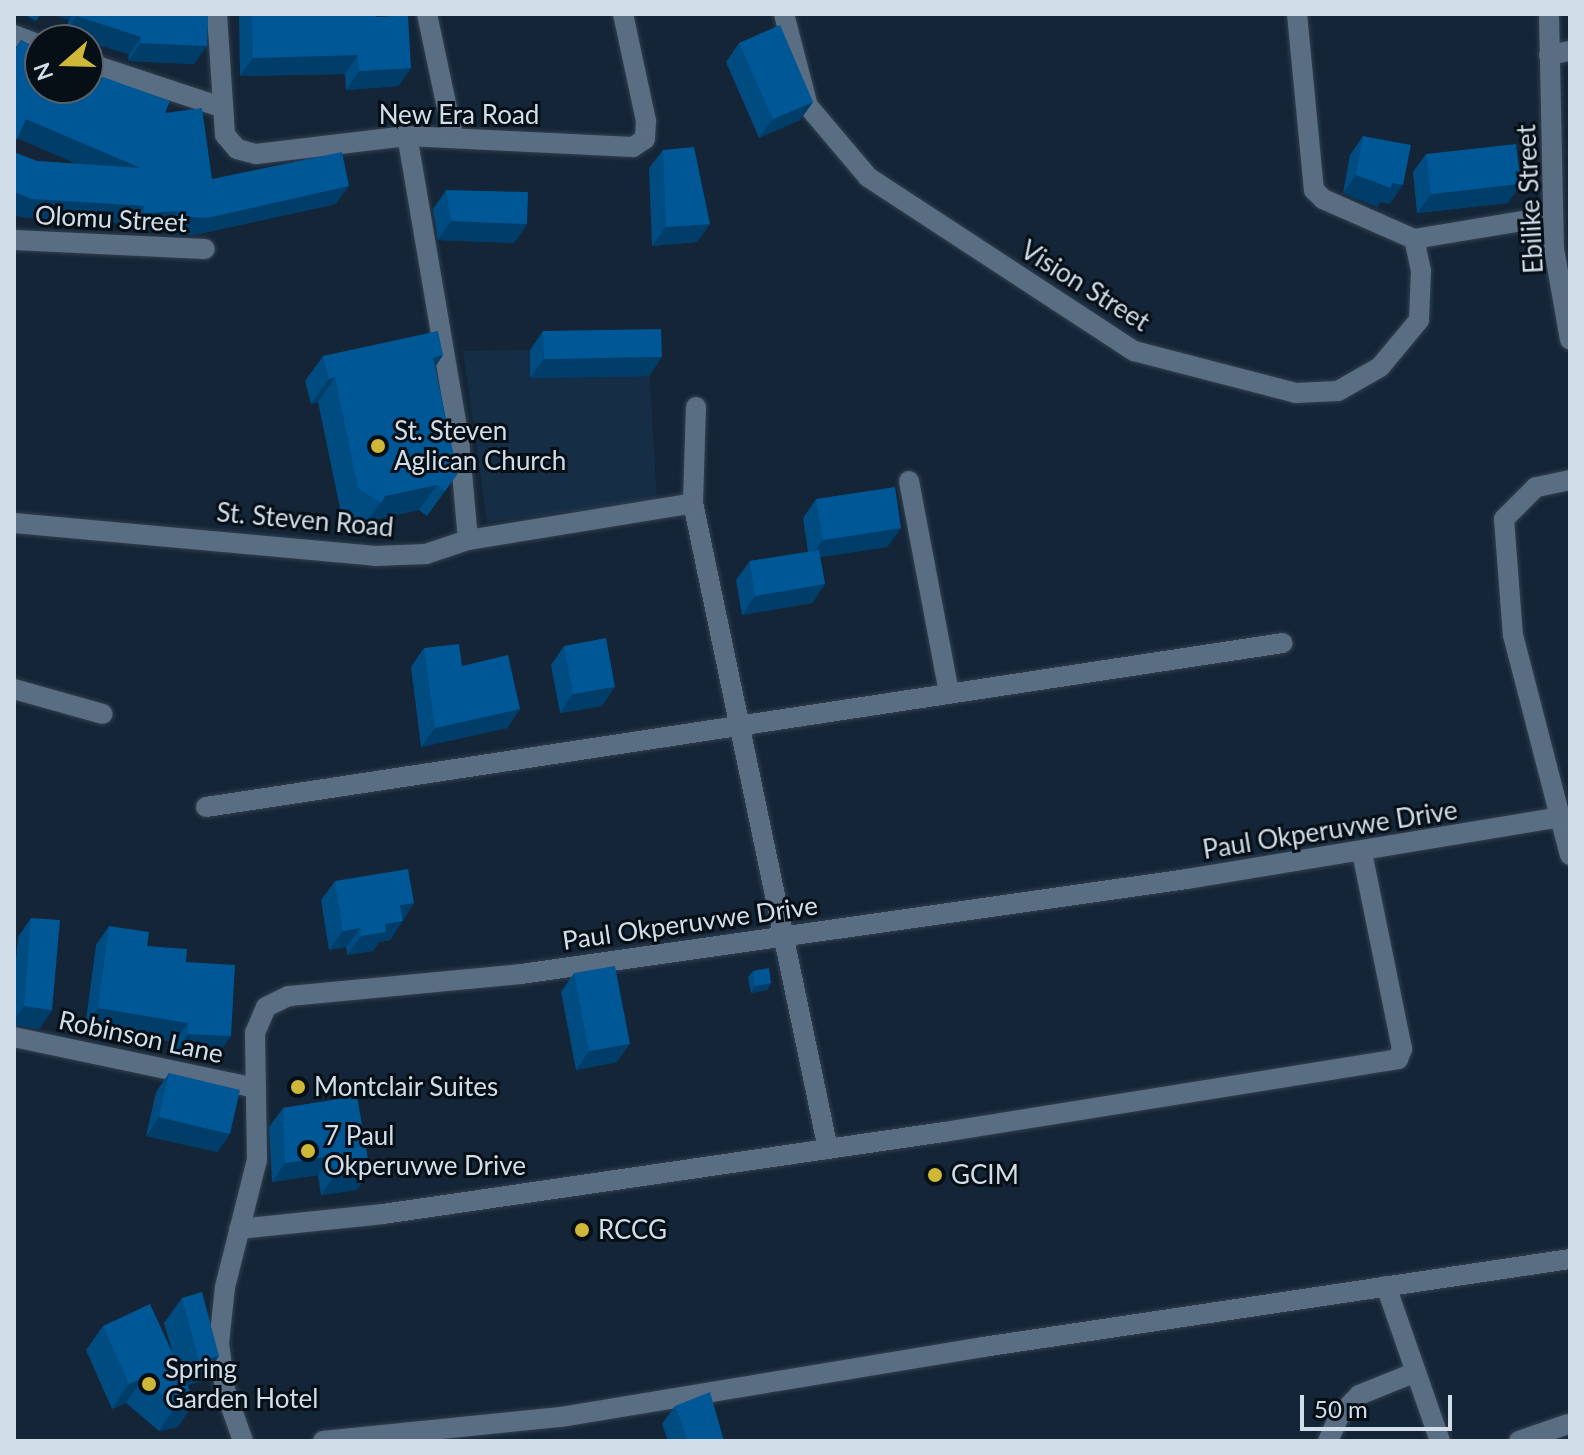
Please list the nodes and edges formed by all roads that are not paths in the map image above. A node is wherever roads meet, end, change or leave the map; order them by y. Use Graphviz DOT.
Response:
graph roads {
  1 [pos="217,14"];
  2 [pos="427,14"];
  3 [pos="623,14"];
  4 [pos="784,14"];
  5 [pos="1297,14"];
  6 [pos="1549,14"];
  7 [pos="1570,51"];
  8 [pos="1549,55"];
  9 [pos="104,68"];
  10 [pos="221,107"];
  11 [pos="407,136"];
  12 [pos="453,136"];
  13 [pos="1553,216"];
  14 [pos="1414,239"];
  15 [pos="14,240"];
  16 [pos="205,249"];
  17 [pos="1570,340"];
  18 [pos="696,407"];
  19 [pos="1570,480"];
  20 [pos="909,481"];
  21 [pos="693,503"];
  22 [pos="14,523"];
  23 [pos="468,540"];
  24 [pos="1283,643"];
  25 [pos="14,689"];
  26 [pos="949,693"];
  27 [pos="103,714"];
  28 [pos="738,725"];
  29 [pos="206,807"];
  30 [pos="1561,817"];
  31 [pos="1362,852"];
  32 [pos="1570,855"];
  33 [pos="781,935"];
  34 [pos="14,1037"];
  35 [pos="256,1088"];
  36 [pos="828,1149"];
  37 [pos="239,1229"];
  38 [pos="1570,1259"];
  39 [pos="1386,1286"];
  40 [pos="1416,1372"];
  41 [pos="1568,1424"];
  42 [pos="243,1441"];
  43 [pos="323,1441"];
  44 [pos="1328,1441"];
  45 [pos="1440,1441"];
  46 [pos="1519,1441"];
  1 -- 10 [label="street, New Era Road"];
  2 -- 12 [label="street"];
  3 -- 12 [label="street, New Era Road"];
  4 -- 14 [label="street, Vision Street"];
  5 -- 14 [label="street"];
  6 -- 8 [label="street, Ebilike Street"];
  7 -- 8 [label="street"];
  8 -- 13 [label="street, Ebilike Street"];
  9 -- 10 [label="street"];
  10 -- 11 [label="street, New Era Road"];
  11 -- 12 [label="street, New Era Road"];
  11 -- 23 [label="street"];
  13 -- 14 [label="street"];
  13 -- 17 [label="street, Ebilike Street"];
  15 -- 16 [label="street, Olomu Street"];
  18 -- 21 [label="street"];
  19 -- 30 [label="street"];
  20 -- 26 [label="street"];
  21 -- 23 [label="street, St. Steven Road"];
  21 -- 28 [label="street"];
  22 -- 23 [label="street, St. Steven Road"];
  24 -- 26 [label="street"];
  25 -- 27 [label="street"];
  26 -- 28 [label="street"];
  28 -- 29 [label="street"];
  28 -- 33 [label="street"];
  30 -- 31 [label="street, Paul Okperuvwe Drive"];
  30 -- 32 [label="street"];
  31 -- 33 [label="street, Paul Okperuvwe Drive"];
  31 -- 36 [label="street"];
  33 -- 35 [label="street, Paul Okperuvwe Drive"];
  33 -- 36 [label="street"];
  34 -- 35 [label="street, Robinson Lane"];
  35 -- 37 [label="street, Paul Okperuvwe Drive"];
  36 -- 37 [label="street"];
  37 -- 42 [label="street, Paul Okperuvwe Drive"];
  38 -- 39 [label="street"];
  39 -- 40 [label="street"];
  39 -- 43 [label="street"];
  40 -- 44 [label="street"];
  40 -- 45 [label="street"];
  41 -- 46 [label="street"];
}
